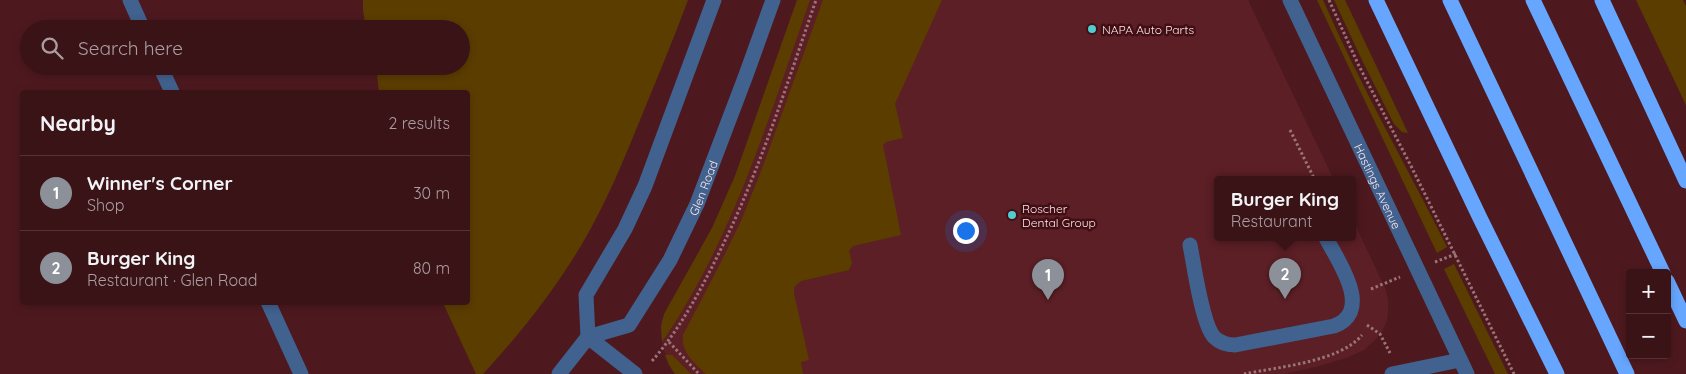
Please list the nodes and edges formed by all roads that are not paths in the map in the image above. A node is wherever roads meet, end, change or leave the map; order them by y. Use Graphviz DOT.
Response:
graph roads {
  1 [pos="130,0"];
  2 [pos="714,0"];
  3 [pos="773,0"];
  4 [pos="1290,0"];
  5 [pos="1376,0"];
  6 [pos="1450,0"];
  7 [pos="1533,0"];
  8 [pos="1602,0"];
  9 [pos="139,20"];
  10 [pos="164,75"];
  11 [pos="171,90"];
  12 [pos="1686,181"];
  13 [pos="1327,241"];
  14 [pos="1190,245"];
  15 [pos="1661,269"];
  16 [pos="1671,290"];
  17 [pos="269,305"];
  18 [pos="1686,321"];
  19 [pos="588,338"];
  20 [pos="1460,360"];
  21 [pos="641,371"];
  22 [pos="1396,373"];
  23 [pos="302,374"];
  24 [pos="559,374"];
  25 [pos="1467,374"];
  26 [pos="1557,374"];
  27 [pos="1627,374"];
  1 -- 9 [label="street"];
  2 -- 19 [label="street"];
  3 -- 19 [label="street, Glen Road"];
  4 -- 20 [label="street, Hastings Avenue"];
  5 -- 26 [label="highway"];
  6 -- 27 [label="highway"];
  7 -- 15 [label="highway"];
  8 -- 12 [label="highway"];
  10 -- 11 [label="street"];
  13 -- 14 [label="street"];
  16 -- 18 [label="highway"];
  17 -- 23 [label="street"];
  19 -- 21 [label="street"];
  19 -- 24 [label="street"];
  20 -- 22 [label="street"];
  20 -- 25 [label="street, Hastings Avenue"];
}
